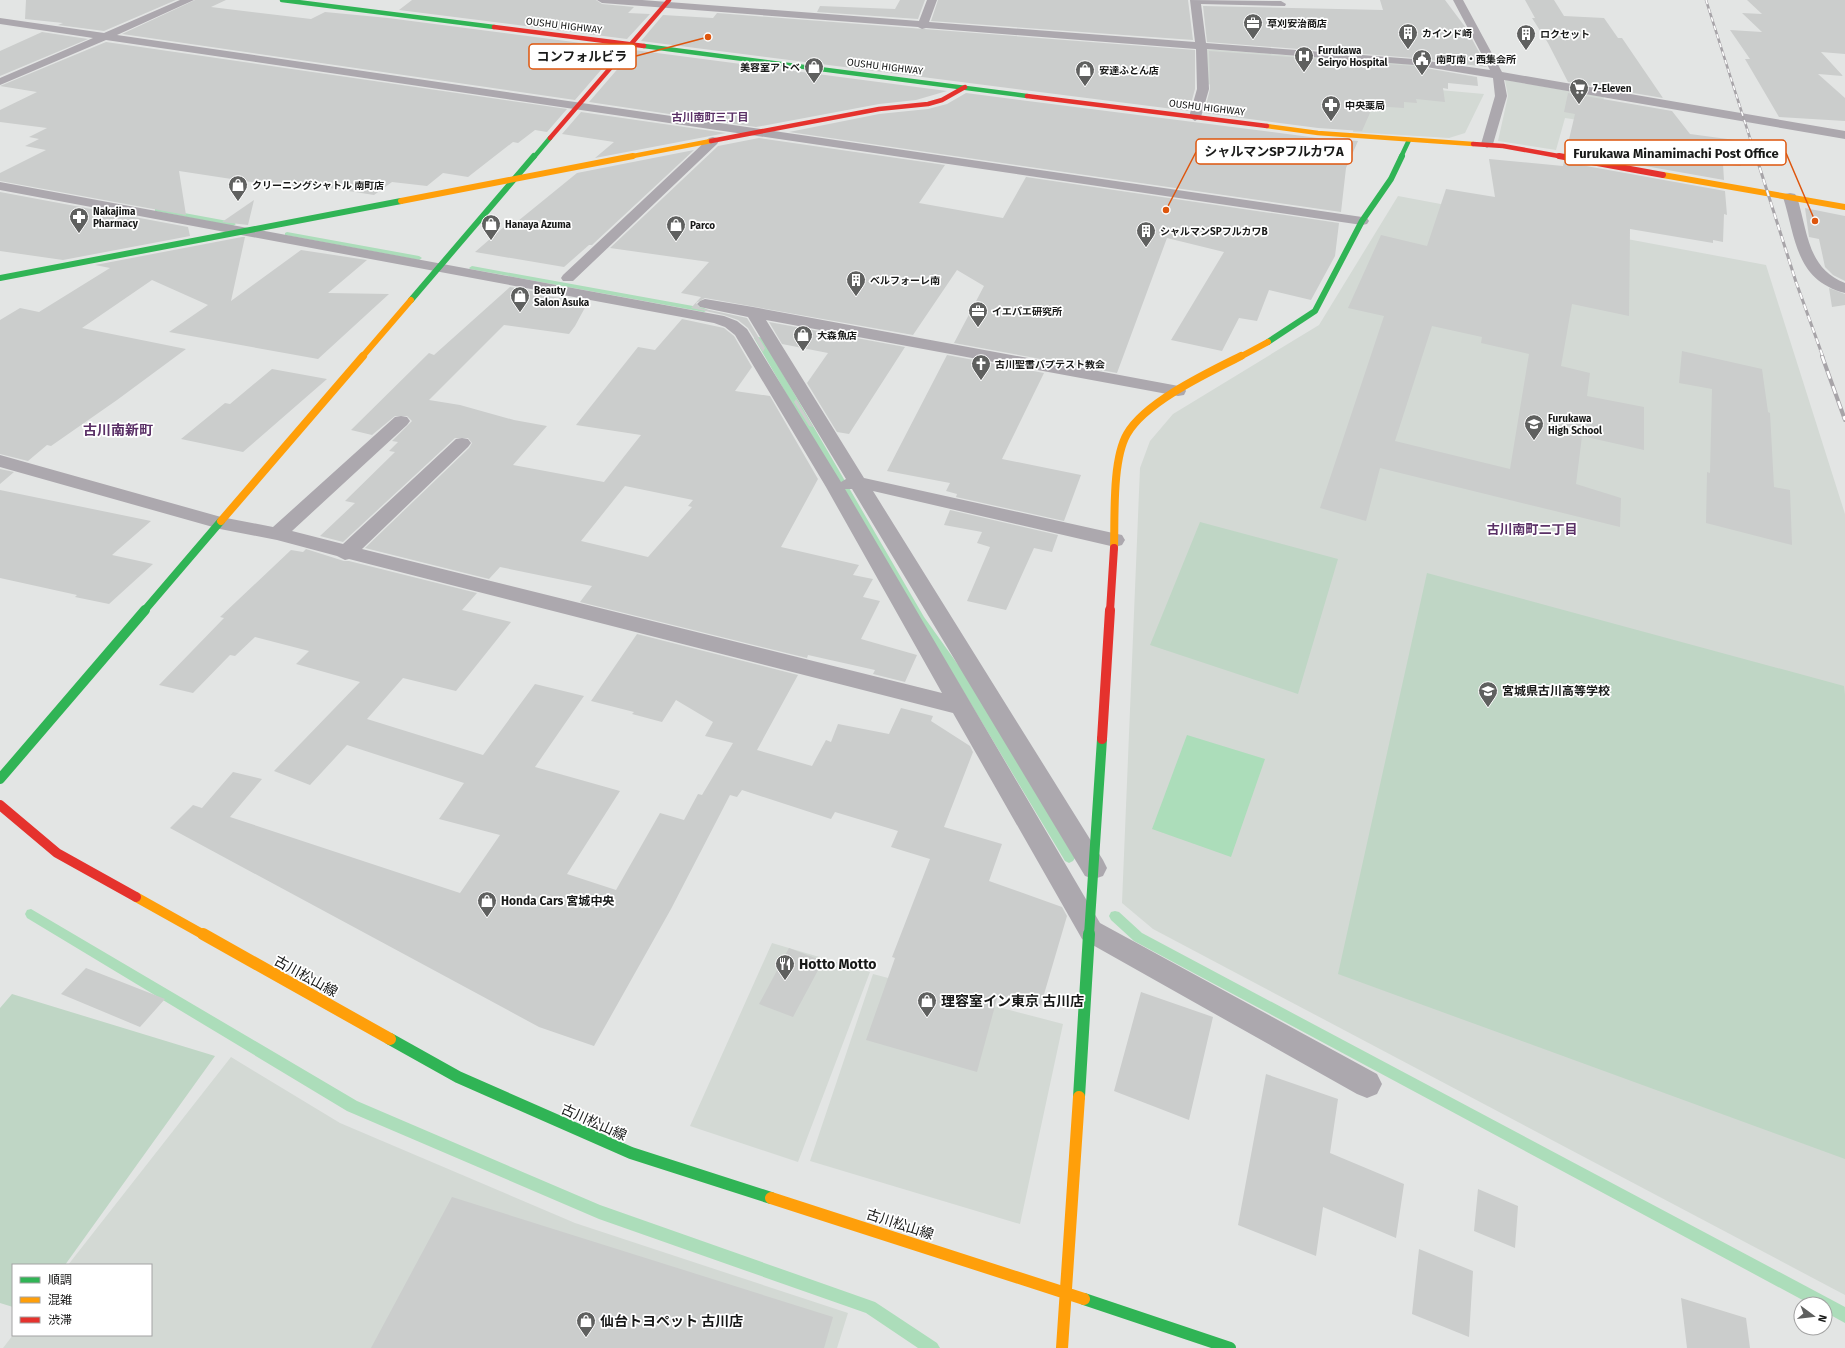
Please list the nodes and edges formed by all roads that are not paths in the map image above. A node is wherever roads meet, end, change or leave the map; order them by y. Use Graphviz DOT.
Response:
graph roads {
  1 [pos="189,0"];
  2 [pos="282,0"];
  3 [pos="602,0"];
  4 [pos="932,0"];
  5 [pos="1195,0"];
  6 [pos="1458,0"];
  7 [pos="667,3"];
  8 [pos="1281,4"];
  9 [pos="0,21"];
  10 [pos="922,26"];
  11 [pos="105,36"];
  12 [pos="632,45"];
  13 [pos="1201,47"];
  14 [pos="1498,75"];
  15 [pos="0,82"];
  16 [pos="965,87"];
  17 [pos="579,106"];
  18 [pos="1195,117"];
  19 [pos="759,132"];
  20 [pos="1845,135"];
  21 [pos="1409,140"];
  22 [pos="713,141"];
  23 [pos="1487,144"];
  24 [pos="0,173"];
  25 [pos="515,179"];
  26 [pos="0,186"];
  27 [pos="1790,197"];
  28 [pos="1845,207"];
  29 [pos="1362,221"];
  30 [pos="276,224"];
  31 [pos="242,231"];
  32 [pos="444,262"];
  33 [pos="0,278"];
  34 [pos="568,278"];
  35 [pos="1845,288"];
  36 [pos="659,301"];
  37 [pos="753,312"];
  38 [pos="1178,391"];
  39 [pos="401,421"];
  40 [pos="462,443"];
  41 [pos="0,461"];
  42 [pos="846,485"];
  43 [pos="220,523"];
  44 [pos="277,534"];
  45 [pos="1115,540"];
  46 [pos="346,553"];
  47 [pos="960,706"];
  48 [pos="0,779"];
  49 [pos="0,805"];
  50 [pos="1094,868"];
  51 [pos="1091,931"];
  52 [pos="1367,1084"];
  53 [pos="1067,1293"];
  54 [pos="1062,1348"];
  55 [pos="1230,1348"];
  1 -- 11 [label="street"];
  2 -- 12 [label="street, OUSHU HIGHWAY"];
  3 -- 7 [label="street"];
  4 -- 10 [label="street"];
  5 -- 8 [label="street"];
  5 -- 13 [label="street"];
  6 -- 14 [label="street"];
  7 -- 10 [label="street"];
  7 -- 12 [label="street"];
  9 -- 11 [label="street"];
  10 -- 13 [label="street"];
  11 -- 15 [label="street"];
  11 -- 17 [label="street"];
  12 -- 16 [label="street, OUSHU HIGHWAY"];
  12 -- 17 [label="street"];
  13 -- 14 [label="street"];
  13 -- 18 [label="street"];
  14 -- 20 [label="street"];
  14 -- 23 [label="street"];
  16 -- 18 [label="street, OUSHU HIGHWAY"];
  16 -- 19 [label="street"];
  17 -- 19 [label="street"];
  17 -- 25 [label="street"];
  18 -- 21 [label="street, OUSHU HIGHWAY"];
  19 -- 22 [label="street"];
  19 -- 29 [label="street"];
  21 -- 23 [label="street, OUSHU HIGHWAY"];
  21 -- 29 [label="street"];
  22 -- 25 [label="street"];
  22 -- 34 [label="street"];
  23 -- 27 [label="street, OUSHU HIGHWAY"];
  24 -- 30 [label="street"];
  25 -- 30 [label="street"];
  25 -- 32 [label="street"];
  26 -- 31 [label="street"];
  27 -- 28 [label="street, OUSHU HIGHWAY"];
  27 -- 35 [label="street"];
  29 -- 38 [label="street"];
  30 -- 31 [label="street"];
  30 -- 32 [label="street"];
  31 -- 32 [label="street"];
  31 -- 33 [label="street"];
  32 -- 34 [label="street"];
  32 -- 36 [label="street"];
  32 -- 43 [label="street"];
  34 -- 36 [label="street"];
  36 -- 37 [label="street"];
  36 -- 42 [label="street"];
  37 -- 38 [label="street"];
  37 -- 42 [label="street"];
  38 -- 45 [label="street"];
  39 -- 44 [label="street"];
  40 -- 46 [label="street"];
  41 -- 43 [label="street"];
  42 -- 45 [label="street"];
  42 -- 47 [label="street"];
  42 -- 50 [label="street"];
  43 -- 44 [label="street"];
  43 -- 48 [label="street"];
  44 -- 46 [label="street"];
  45 -- 50 [label="street"];
  46 -- 47 [label="street"];
  47 -- 51 [label="street"];
  49 -- 53 [label="street, 古川松山線"];
  50 -- 51 [label="street"];
  51 -- 52 [label="street"];
  51 -- 53 [label="street"];
  53 -- 54 [label="street"];
  53 -- 55 [label="street, 古川松山線"];
}
